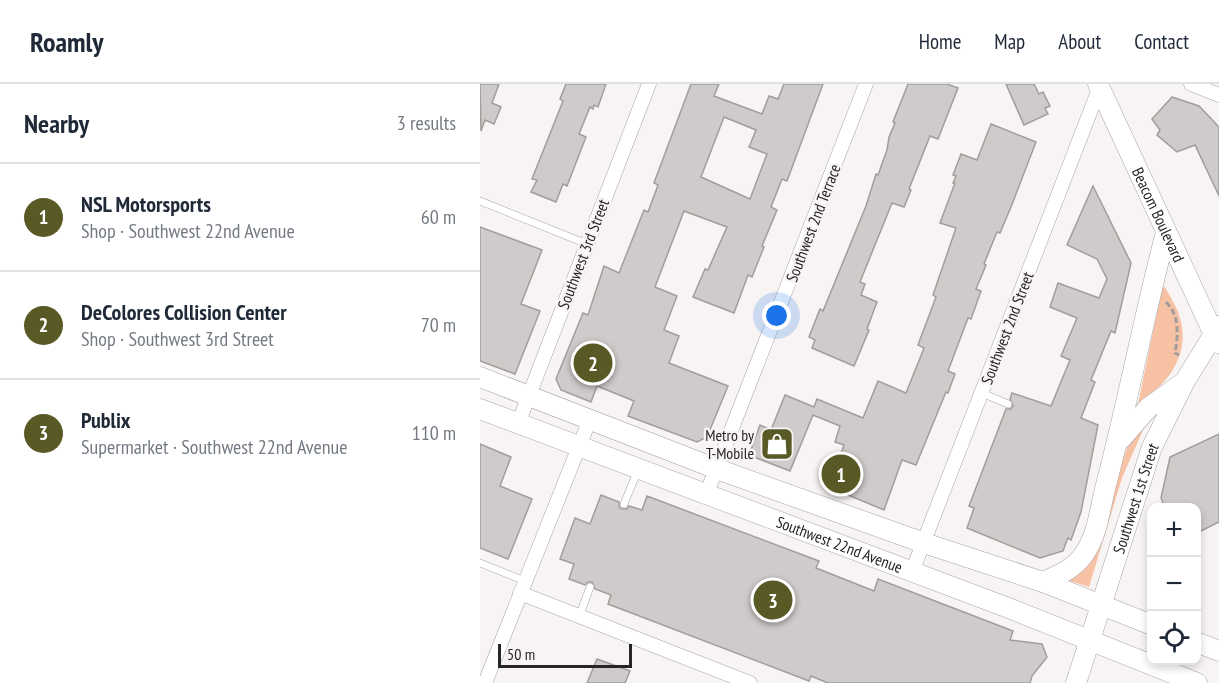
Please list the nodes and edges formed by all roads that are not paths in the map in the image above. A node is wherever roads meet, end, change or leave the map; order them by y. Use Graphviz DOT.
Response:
graph roads {
  1 [pos="649,84"];
  2 [pos="866,84"];
  3 [pos="1191,84"];
  4 [pos="1101,85"];
  5 [pos="1219,95"];
  6 [pos="480,201"];
  7 [pos="1166,232"];
  8 [pos="587,244"];
  9 [pos="1217,335"];
  10 [pos="480,377"];
  11 [pos="1185,381"];
  12 [pos="981,393"];
  13 [pos="528,396"];
  14 [pos="1008,404"];
  15 [pos="480,409"];
  16 [pos="590,419"];
  17 [pos="518,424"];
  18 [pos="1117,444"];
  19 [pos="578,447"];
  20 [pos="717,469"];
  21 [pos="638,470"];
  22 [pos="706,495"];
  23 [pos="624,504"];
  24 [pos="924,543"];
  25 [pos="480,563"];
  26 [pos="912,572"];
  27 [pos="1043,582"];
  28 [pos="590,586"];
  29 [pos="522,587"];
  30 [pos="1102,606"];
  31 [pos="579,616"];
  32 [pos="1147,623"];
  33 [pos="1090,641"];
  34 [pos="1201,644"];
  35 [pos="1219,651"];
  36 [pos="1193,682"];
  37 [pos="485,683"];
  38 [pos="750,683"];
  39 [pos="1076,683"];
  1 -- 8 [label="street, Southwest 3rd Street"];
  2 -- 20 [label="street, Southwest 2nd Terrace"];
  3 -- 5 [label="street"];
  4 -- 7 [label="main road, Beacom Boulevard"];
  4 -- 12 [label="street, Southwest 2nd Street"];
  6 -- 8 [label="lane"];
  7 -- 9 [label="main road, Beacom Boulevard"];
  7 -- 18 [label="main road"];
  8 -- 13 [label="street, Southwest 3rd Street"];
  9 -- 11 [label="main road, Southwest 1st Street"];
  10 -- 13 [label="main road, Southwest 22nd Avenue"];
  11 -- 18 [label="main road"];
  11 -- 30 [label="main road, Southwest 1st Street"];
  12 -- 14 [label="lane"];
  12 -- 24 [label="street, Southwest 2nd Street"];
  13 -- 16 [label="main road, Southwest 22nd Avenue"];
  13 -- 17 [label="street, Southwest 3rd Street"];
  15 -- 17 [label="main road, Southwest 22nd Avenue"];
  16 -- 19 [label="street"];
  16 -- 20 [label="main road, Southwest 22nd Avenue"];
  17 -- 19 [label="main road, Southwest 22nd Avenue"];
  18 -- 27 [label="main road"];
  19 -- 21 [label="main road, Southwest 22nd Avenue"];
  19 -- 29 [label="street"];
  20 -- 22 [label="street, Southwest 2nd Terrace"];
  20 -- 24 [label="main road, Southwest 22nd Avenue"];
  21 -- 22 [label="main road, Southwest 22nd Avenue"];
  21 -- 23 [label="lane"];
  22 -- 26 [label="main road, Southwest 22nd Avenue"];
  24 -- 26 [label="street, Southwest 2nd Street"];
  24 -- 27 [label="main road, Southwest 22nd Avenue"];
  25 -- 29 [label="lane"];
  26 -- 33 [label="main road, Southwest 22nd Avenue"];
  27 -- 30 [label="main road, Southwest 22nd Avenue"];
  28 -- 31 [label="lane"];
  29 -- 31 [label="street"];
  29 -- 37 [label="street"];
  30 -- 32 [label="main road, Southwest 22nd Avenue"];
  30 -- 33 [label="main road, Southwest 1st Street"];
  31 -- 38 [label="street"];
  33 -- 36 [label="main road, Southwest 22nd Avenue"];
  33 -- 39 [label="main road, Southwest 1st Street"];
  34 -- 35 [label="main road"];
}
